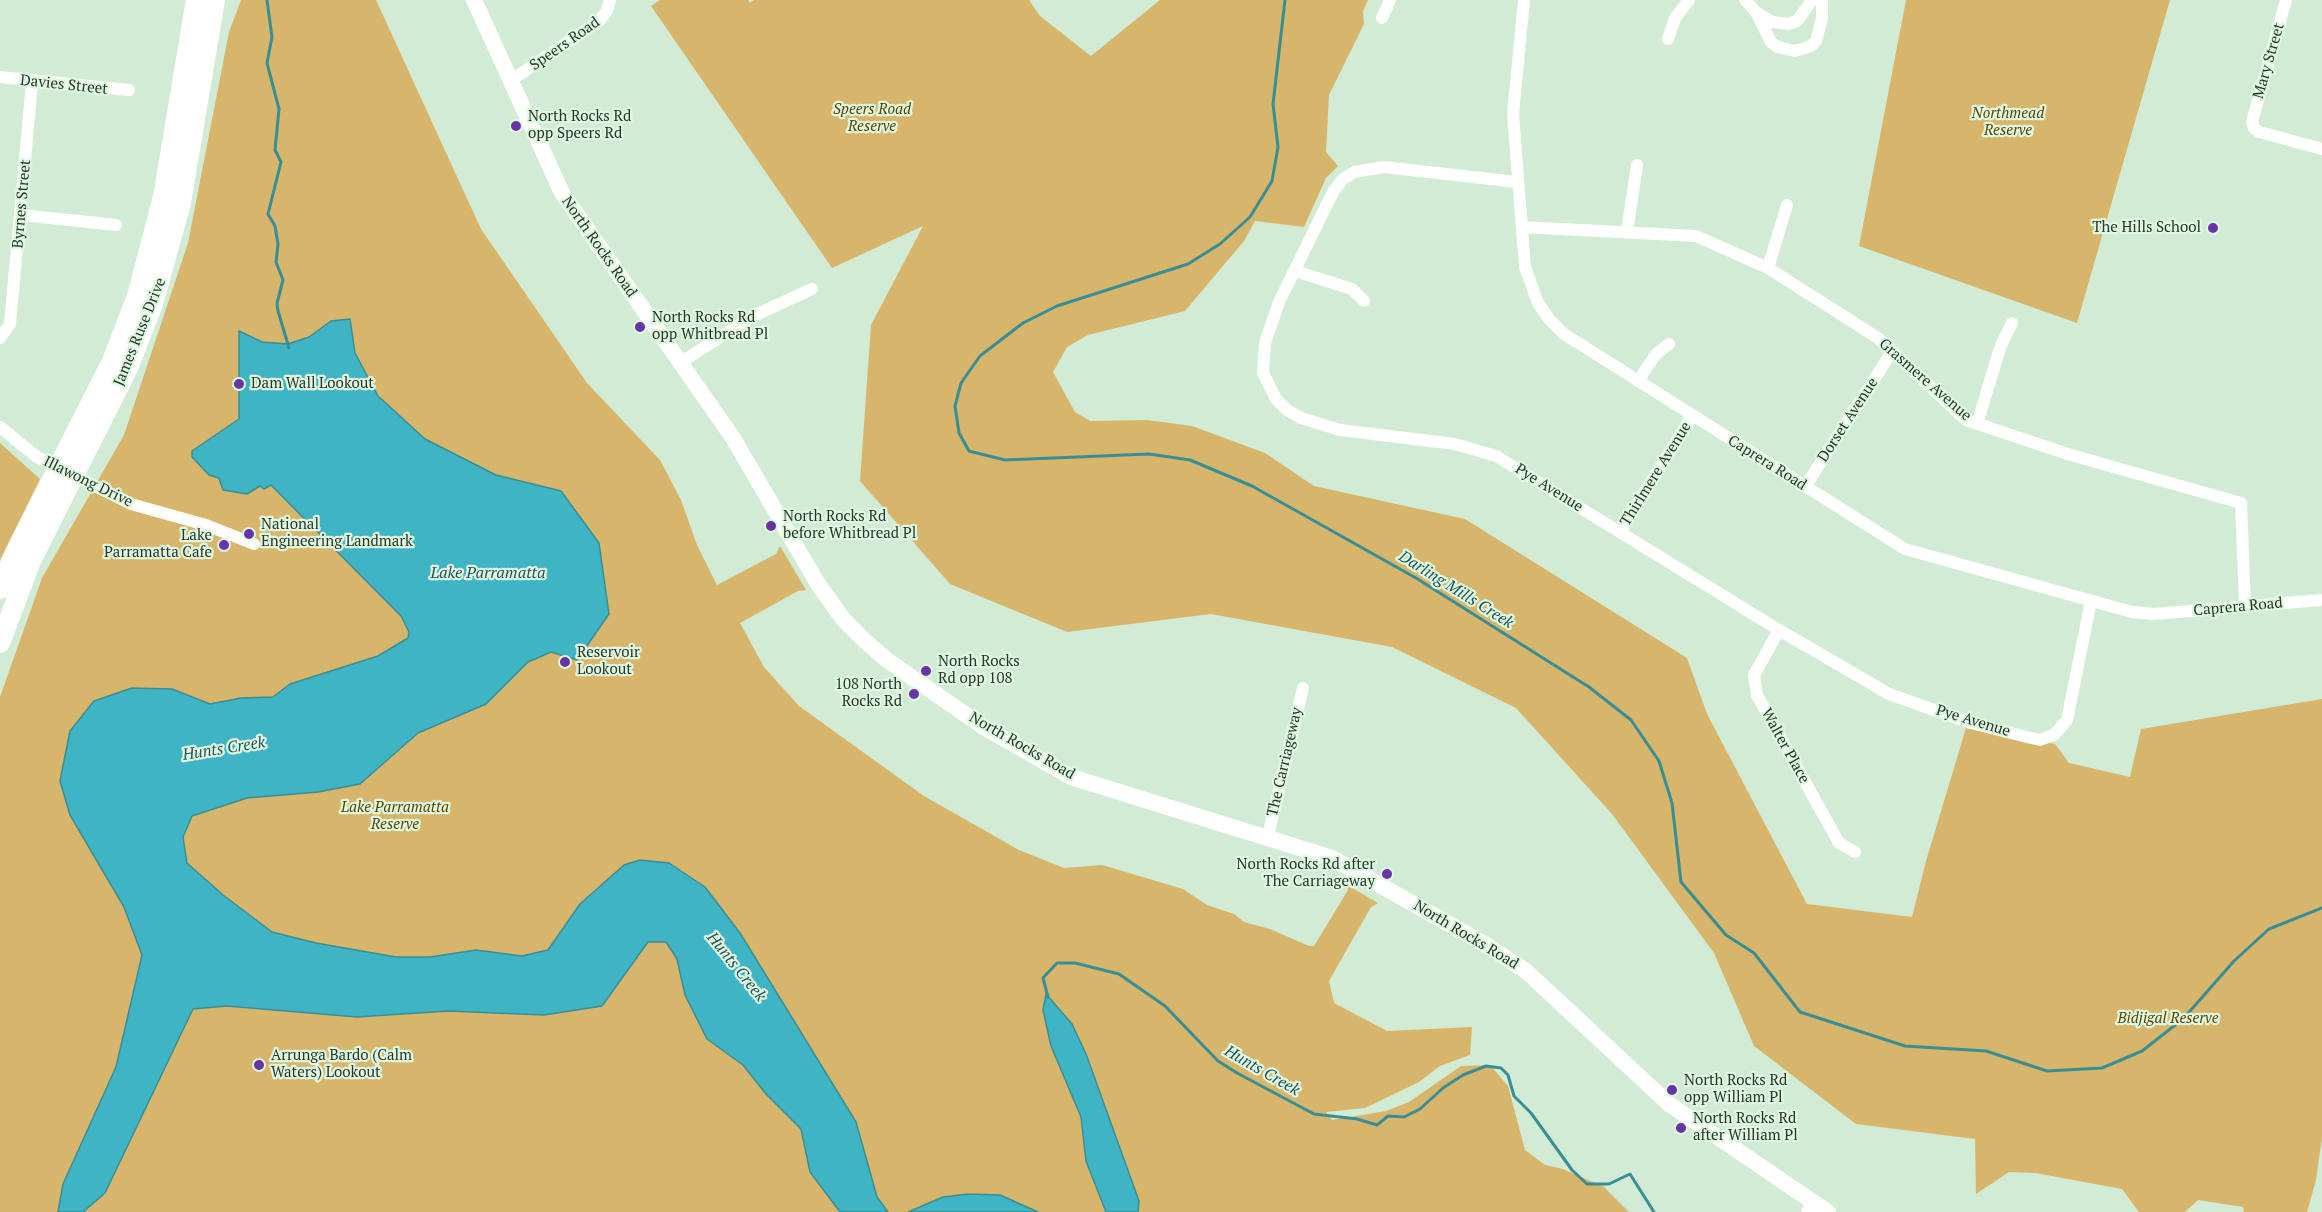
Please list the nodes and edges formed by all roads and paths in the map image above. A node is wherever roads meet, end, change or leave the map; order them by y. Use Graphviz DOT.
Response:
graph roads {
  1 [pos="196,0"];
  2 [pos="215,0"];
  3 [pos="474,0"];
  4 [pos="610,0"];
  5 [pos="1390,0"];
  6 [pos="1524,0"];
  7 [pos="1689,0"];
  8 [pos="1745,0"];
  9 [pos="1812,0"];
  10 [pos="1822,0"];
  11 [pos="2286,0"];
  12 [pos="1756,12"];
  13 [pos="1382,18"];
  14 [pos="1668,39"];
  15 [pos="0,77"];
  16 [pos="510,81"];
  17 [pos="32,83"];
  18 [pos="129,90"];
  19 [pos="2322,150"];
  20 [pos="1637,165"];
  21 [pos="1517,182"];
  22 [pos="1787,205"];
  23 [pos="22,214"];
  24 [pos="116,225"];
  25 [pos="1522,227"];
  26 [pos="1627,232"];
  27 [pos="1768,268"];
  28 [pos="1295,271"];
  29 [pos="812,289"];
  30 [pos="1365,301"];
  31 [pos="2012,323"];
  32 [pos="0,338"];
  33 [pos="1669,344"];
  34 [pos="1891,353"];
  35 [pos="680,363"];
  36 [pos="1638,381"];
  37 [pos="1692,416"];
  38 [pos="1977,424"];
  39 [pos="0,427"];
  40 [pos="71,463"];
  41 [pos="62,482"];
  42 [pos="1804,487"];
  43 [pos="1620,532"];
  44 [pos="254,544"];
  45 [pos="0,589"];
  46 [pos="2322,600"];
  47 [pos="2091,601"];
  48 [pos="2245,606"];
  49 [pos="1779,630"];
  50 [pos="0,643"];
  51 [pos="1303,688"];
  52 [pos="1268,836"];
  53 [pos="1855,852"];
  54 [pos="1810,1207"];
  55 [pos="1828,1212"];
  1 -- 40 [label="highway, James Ruse Drive"];
  2 -- 40 [label="highway, James Ruse Drive"];
  3 -- 16 [label="main road, North Rocks Road"];
  4 -- 16 [label="street, Speers Road"];
  5 -- 13 [label="street"];
  6 -- 21 [label="street, Caprera Road"];
  7 -- 14 [label="street"];
  8 -- 12 [label="street"];
  9 -- 12 [label="street"];
  10 -- 12 [label="street"];
  11 -- 19 [label="street, Mary Street"];
  15 -- 17 [label="street, Davies Street"];
  16 -- 35 [label="main road, North Rocks Road"];
  17 -- 18 [label="street, Davies Street"];
  17 -- 23 [label="street, Byrnes Street"];
  20 -- 26 [label="street"];
  21 -- 25 [label="street, Caprera Road"];
  21 -- 28 [label="street, Pye Avenue"];
  22 -- 27 [label="street"];
  23 -- 24 [label="street"];
  23 -- 32 [label="street, Byrnes Street"];
  25 -- 26 [label="street, Grasmere Avenue"];
  25 -- 36 [label="street, Caprera Road"];
  26 -- 27 [label="street, Grasmere Avenue"];
  27 -- 34 [label="street, Grasmere Avenue"];
  28 -- 30 [label="street"];
  28 -- 43 [label="street, Pye Avenue"];
  29 -- 35 [label="street"];
  31 -- 38 [label="street"];
  33 -- 36 [label="street"];
  34 -- 38 [label="street, Grasmere Avenue"];
  34 -- 42 [label="street, Dorset Avenue"];
  35 -- 52 [label="main road, North Rocks Road"];
  36 -- 37 [label="street, Caprera Road"];
  37 -- 42 [label="street, Caprera Road"];
  37 -- 43 [label="street, Thirlmere Avenue"];
  38 -- 48 [label="street, Grasmere Avenue"];
  39 -- 44 [label="street, Illawong Drive"];
  40 -- 41 [label="highway, James Ruse Drive"];
  41 -- 45 [label="highway, James Ruse Drive"];
  41 -- 50 [label="highway, James Ruse Drive"];
  42 -- 47 [label="street, Caprera Road"];
  43 -- 49 [label="street, Pye Avenue"];
  46 -- 48 [label="street, Caprera Road"];
  47 -- 48 [label="street, Caprera Road"];
  47 -- 49 [label="street, Pye Avenue"];
  49 -- 53 [label="street, Walter Place"];
  51 -- 52 [label="street, The Carriageway"];
  52 -- 54 [label="main road, North Rocks Road"];
  54 -- 55 [label="main road, North Rocks Road"];
}
